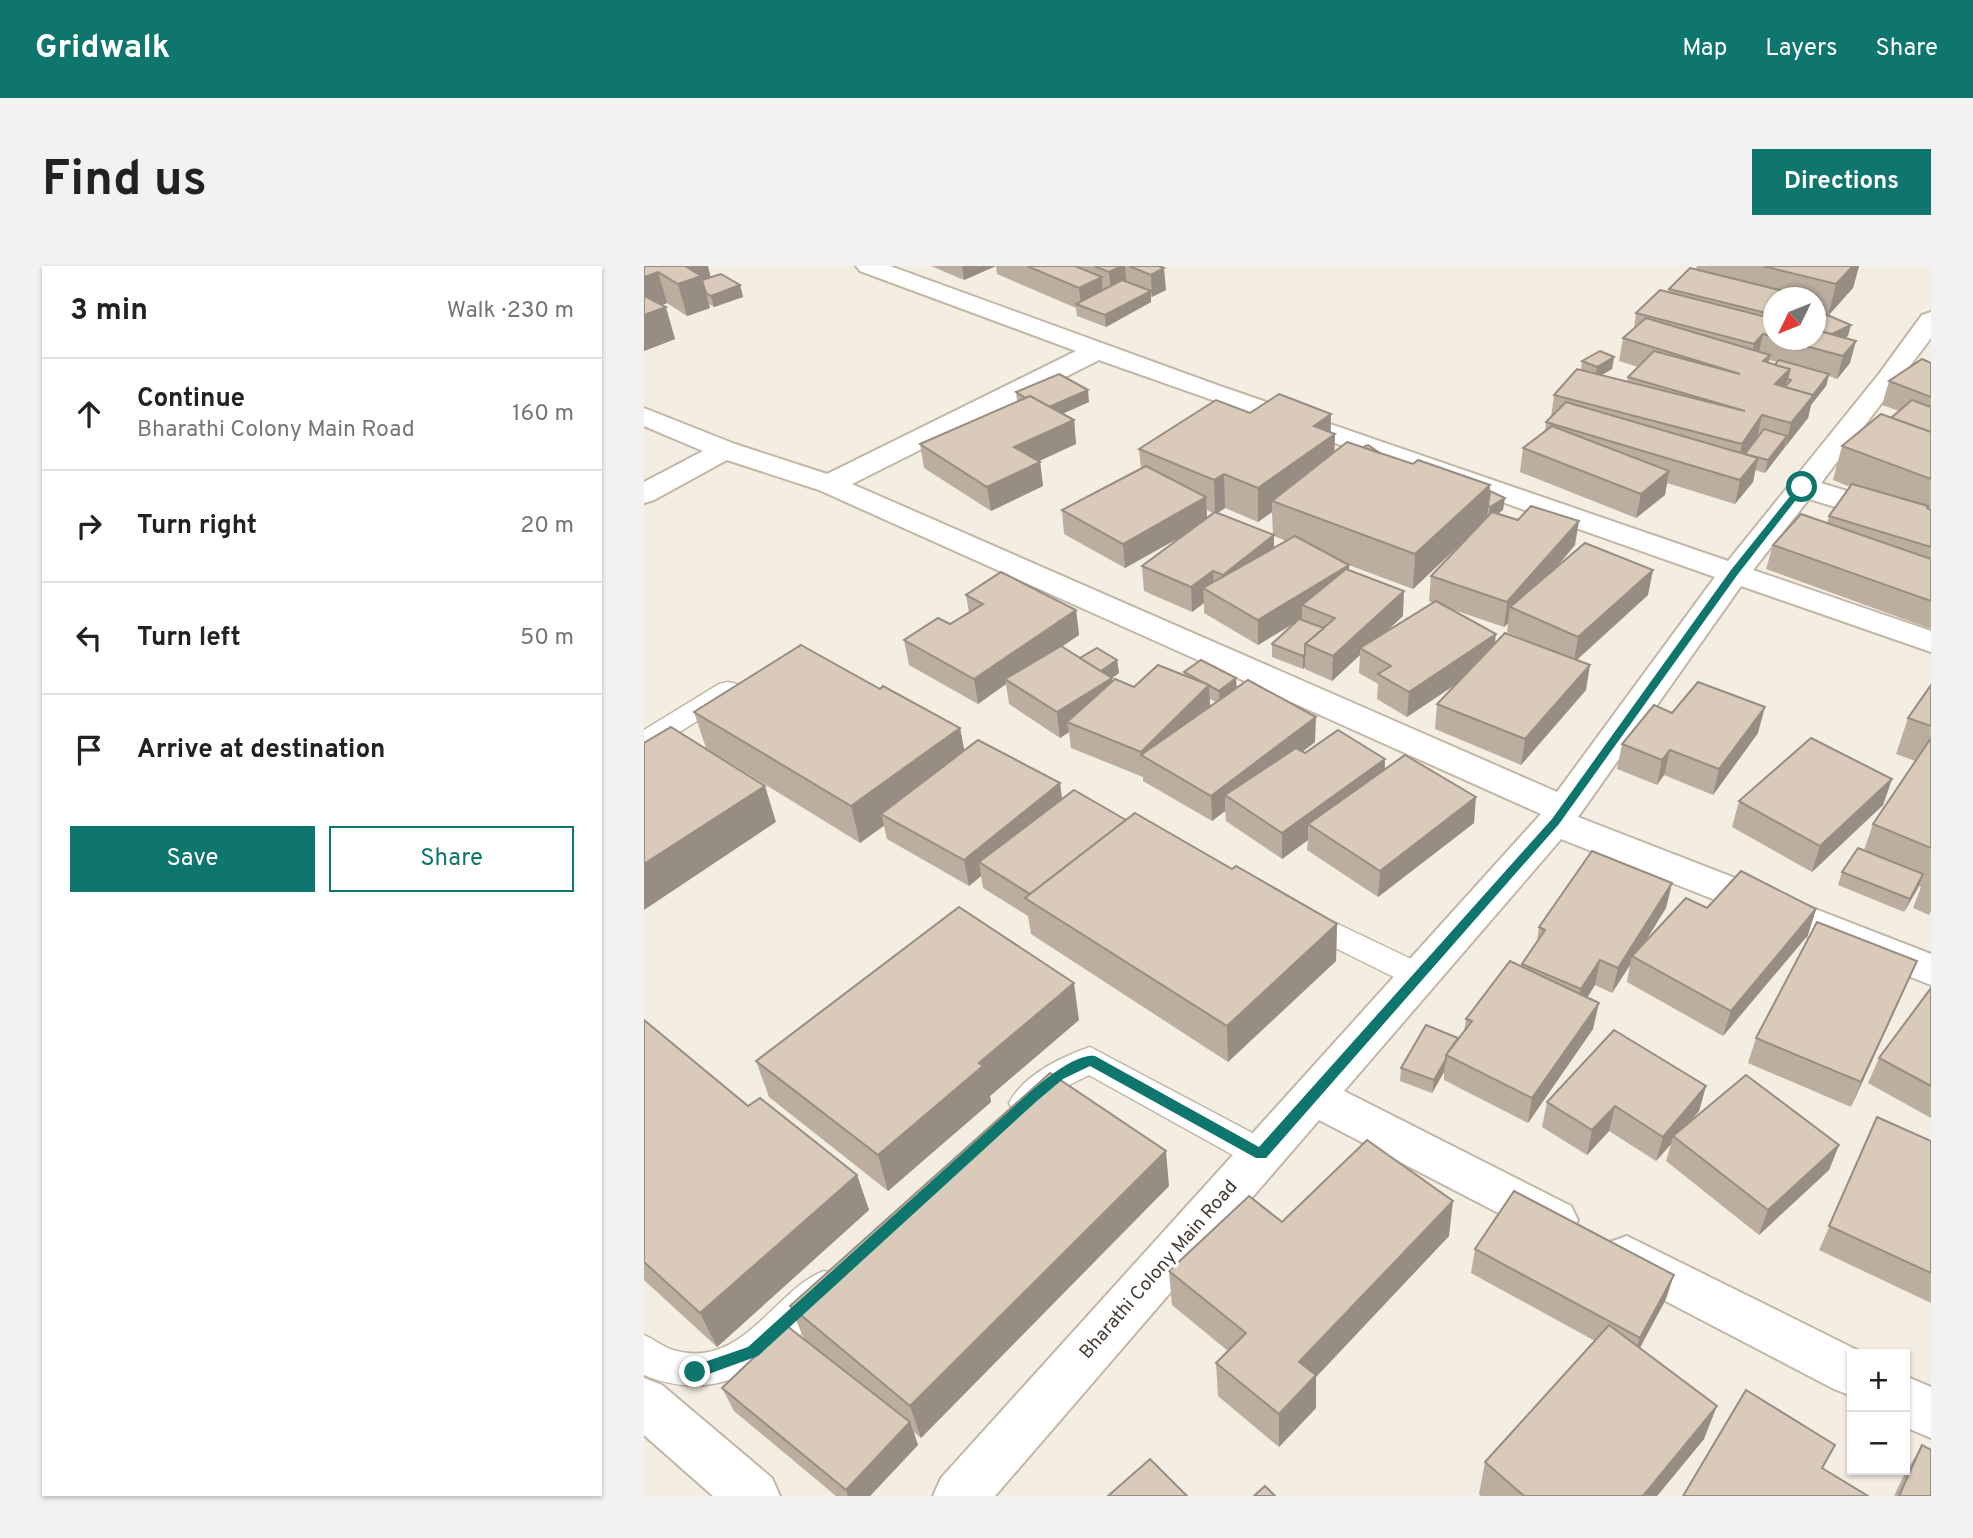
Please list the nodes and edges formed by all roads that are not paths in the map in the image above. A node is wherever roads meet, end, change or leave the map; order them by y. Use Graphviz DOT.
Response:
graph roads {
  1 [pos="868,266"];
  2 [pos="1931,320"];
  3 [pos="1097,351"];
  4 [pos="644,416"];
  5 [pos="725,450"];
  6 [pos="829,484"];
  7 [pos="1802,487"];
  8 [pos="644,494"];
  9 [pos="1931,527"];
  10 [pos="1735,572"];
  11 [pos="1931,642"];
  12 [pos="754,678"];
  13 [pos="644,742"];
  14 [pos="1560,816"];
  15 [pos="1275,904"];
  16 [pos="1931,970"];
  17 [pos="1419,976"];
  18 [pos="1313,1096"];
  19 [pos="1000,1127"];
  20 [pos="1261,1154"];
  21 [pos="845,1267"];
  22 [pos="644,1353"];
  23 [pos="1847,1370"];
  24 [pos="644,1402"];
  25 [pos="1910,1403"];
  26 [pos="1931,1414"];
  27 [pos="753,1496"];
  28 [pos="960,1496"];
  1 -- 3 [label="street"];
  2 -- 7 [label="street, Bharathi Colony Main Road"];
  3 -- 6 [label="street"];
  3 -- 10 [label="street"];
  4 -- 5 [label="street"];
  5 -- 6 [label="street"];
  5 -- 8 [label="street"];
  6 -- 14 [label="street"];
  7 -- 9 [label="street"];
  7 -- 10 [label="street, Bharathi Colony Main Road"];
  10 -- 11 [label="street"];
  10 -- 14 [label="street, Bharathi Colony Main Road"];
  12 -- 13 [label="lane"];
  14 -- 16 [label="street"];
  14 -- 17 [label="street, Bharathi Colony Main Road"];
  15 -- 17 [label="lane"];
  17 -- 18 [label="street, Bharathi Colony Main Road"];
  18 -- 20 [label="street, Bharathi Colony Main Road"];
  18 -- 23 [label="street"];
  19 -- 20 [label="lane"];
  20 -- 28 [label="street, Bharathi Colony Main Road"];
  21 -- 22 [label="lane"];
  24 -- 27 [label="street"];
  25 -- 26 [label="street"];
}
